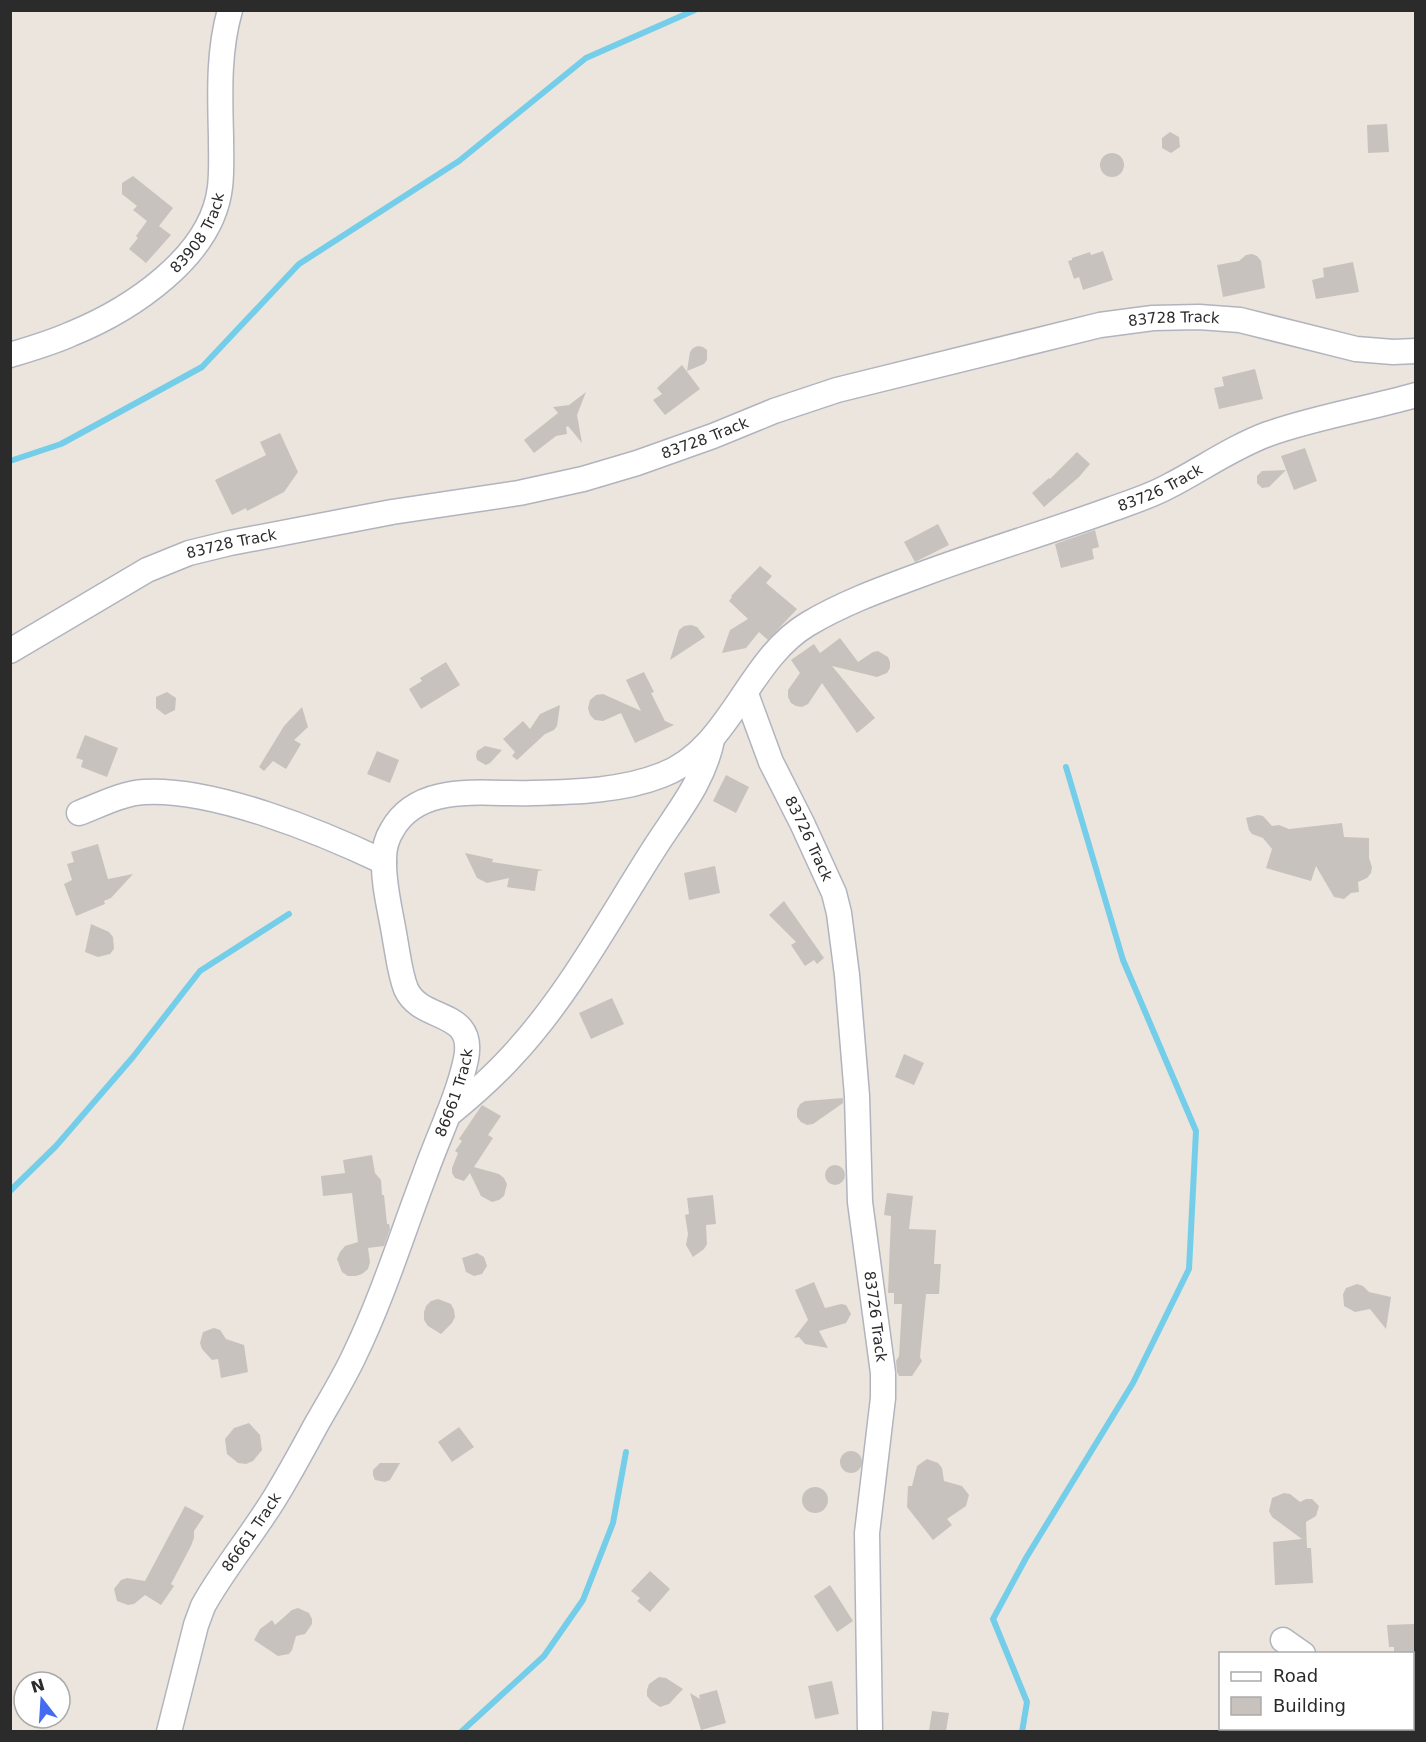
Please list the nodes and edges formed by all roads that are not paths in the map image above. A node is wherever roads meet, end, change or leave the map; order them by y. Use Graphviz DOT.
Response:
graph roads {
  1 [pos="230,10"];
  2 [pos="1416,351"];
  3 [pos="10,356"];
  4 [pos="1416,395"];
  5 [pos="10,651"];
  6 [pos="746,694"];
  7 [pos="713,736"];
  8 [pos="79,813"];
  9 [pos="384,862"];
  10 [pos="446,1116"];
  11 [pos="169,1731"];
  12 [pos="870,1731"];
  1 -- 3 [label="street, 83908 Track"];
  2 -- 5 [label="street, 83728 Track"];
  4 -- 6 [label="street, 83726 Track"];
  6 -- 7 [label="street, 86661 Track"];
  6 -- 12 [label="street, 83726 Track"];
  7 -- 9 [label="street, 86661 Track"];
  7 -- 10 [label="street"];
  8 -- 9 [label="street"];
  9 -- 10 [label="street, 86661 Track"];
  10 -- 11 [label="street, 86661 Track"];
}
